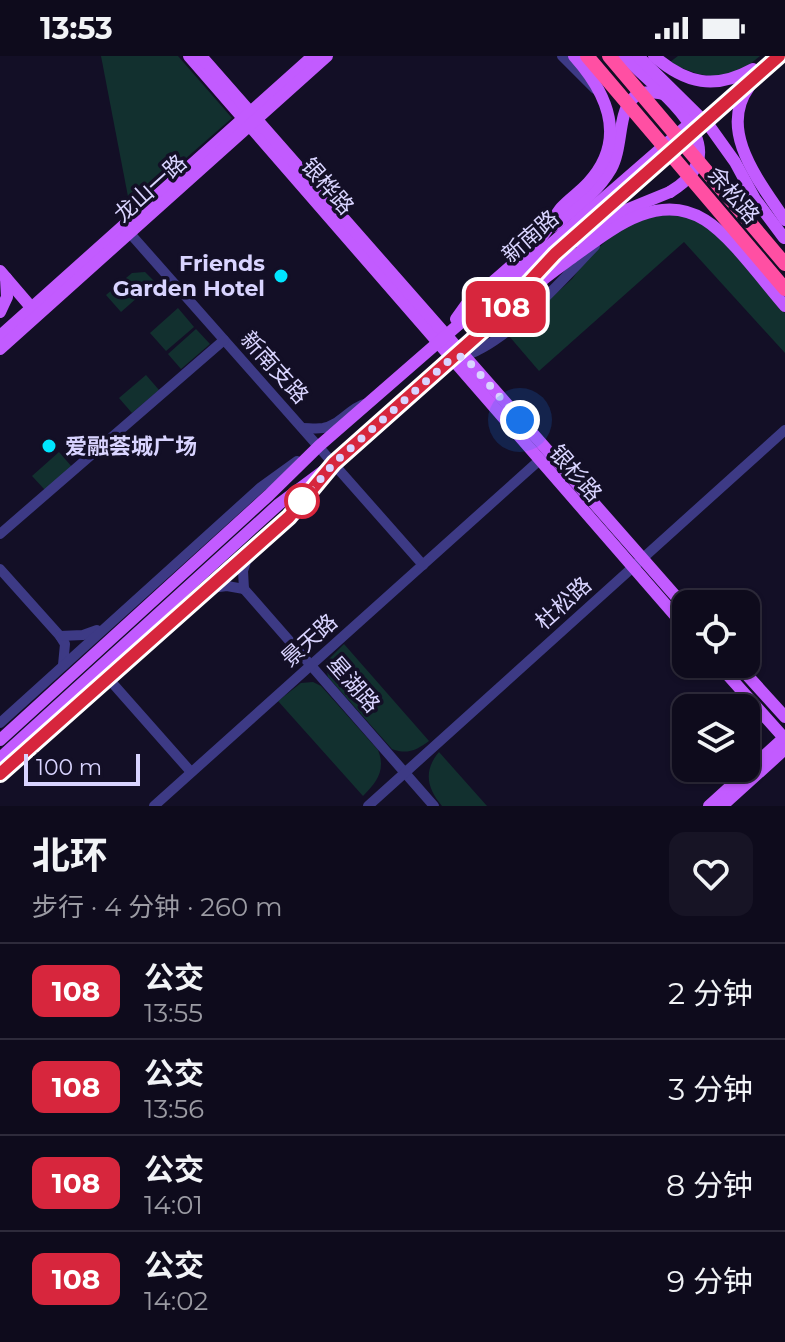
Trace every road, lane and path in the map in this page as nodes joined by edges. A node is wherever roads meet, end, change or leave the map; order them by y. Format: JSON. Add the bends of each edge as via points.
{"nodes":[{"id":1,"x":189,"y":56,"type":"edge"},
{"id":2,"x":201,"y":56,"type":"edge"},
{"id":3,"x":313,"y":56,"type":"edge"},
{"id":4,"x":327,"y":56,"type":"edge"},
{"id":5,"x":562,"y":56,"type":"edge"},
{"id":6,"x":574,"y":56,"type":"edge"},
{"id":7,"x":587,"y":56,"type":"edge"},
{"id":8,"x":609,"y":56,"type":"edge"},
{"id":9,"x":624,"y":56,"type":"edge"},
{"id":10,"x":638,"y":56,"type":"edge"},
{"id":11,"x":654,"y":56,"type":"edge"},
{"id":12,"x":767,"y":56,"type":"edge"},
{"id":13,"x":779,"y":56,"type":"edge"},
{"id":14,"x":755,"y":72,"type":"junction"},
{"id":15,"x":603,"y":96,"type":"junction"},
{"id":16,"x":689,"y":104,"type":"junction"},
{"id":17,"x":250,"y":119,"type":"junction"},
{"id":18,"x":785,"y":220,"type":"edge"},
{"id":19,"x":127,"y":229,"type":"junction"},
{"id":20,"x":612,"y":229,"type":"junction"},
{"id":21,"x":542,"y":237,"type":"junction"},
{"id":22,"x":785,"y":239,"type":"edge"},
{"id":23,"x":785,"y":264,"type":"edge"},
{"id":24,"x":3,"y":274,"type":"edge"},
{"id":25,"x":541,"y":281,"type":"junction"},
{"id":26,"x":785,"y":289,"type":"edge"},
{"id":27,"x":785,"y":306,"type":"edge"},
{"id":28,"x":0,"y":312,"type":"edge"},
{"id":29,"x":35,"y":312,"type":"junction"},
{"id":30,"x":487,"y":327,"type":"junction"},
{"id":31,"x":0,"y":336,"type":"edge"},
{"id":32,"x":441,"y":339,"type":"junction"},
{"id":33,"x":224,"y":340,"type":"junction"},
{"id":34,"x":0,"y":349,"type":"edge"},
{"id":35,"x":458,"y":356,"type":"junction"},
{"id":36,"x":368,"y":403,"type":"junction"},
{"id":37,"x":303,"y":428,"type":"junction"},
{"id":38,"x":785,"y":430,"type":"edge"},
{"id":39,"x":319,"y":446,"type":"junction"},
{"id":40,"x":543,"y":457,"type":"junction"},
{"id":41,"x":334,"y":463,"type":"junction"},
{"id":42,"x":0,"y":534,"type":"edge"},
{"id":43,"x":249,"y":552,"type":"junction"},
{"id":44,"x":637,"y":564,"type":"junction"},
{"id":45,"x":423,"y":565,"type":"junction"},
{"id":46,"x":0,"y":569,"type":"edge"},
{"id":47,"x":208,"y":588,"type":"junction"},
{"id":48,"x":244,"y":589,"type":"junction"},
{"id":49,"x":672,"y":595,"type":"edge"},
{"id":50,"x":672,"y":610,"type":"edge"},
{"id":51,"x":106,"y":627,"type":"junction"},
{"id":52,"x":60,"y":636,"type":"junction"},
{"id":53,"x":63,"y":665,"type":"junction"},
{"id":54,"x":311,"y":665,"type":"junction"},
{"id":55,"x":107,"y":677,"type":"junction"},
{"id":56,"x":731,"y":678,"type":"edge"},
{"id":57,"x":750,"y":678,"type":"edge"},
{"id":58,"x":785,"y":717,"type":"edge"},
{"id":59,"x":0,"y":723,"type":"edge"},
{"id":60,"x":785,"y":738,"type":"edge"},
{"id":61,"x":0,"y":740,"type":"edge"},
{"id":62,"x":785,"y":749,"type":"edge"},
{"id":63,"x":0,"y":758,"type":"edge"},
{"id":64,"x":191,"y":772,"type":"junction"},
{"id":65,"x":405,"y":773,"type":"junction"},
{"id":66,"x":0,"y":774,"type":"edge"},
{"id":67,"x":154,"y":806,"type":"edge"},
{"id":68,"x":368,"y":806,"type":"edge"},
{"id":69,"x":434,"y":806,"type":"edge"},
{"id":70,"x":709,"y":806,"type":"edge"},
{"id":71,"x":722,"y":806,"type":"edge"}],
"edges":[{"from":1,"to":17,"type":"main road","name":"银桦路"},
{"from":2,"to":17,"type":"main road","name":"银桦路"},
{"from":3,"to":17,"type":"main road","name":"龙山一路"},
{"from":4,"to":17,"type":"main road","name":"龙山一路"},
{"from":5,"to":15,"type":"street"},
{"from":6,"to":15,"type":"main road"},
{"from":7,"to":26,"type":"highway","name":"余松路","bridge":true},
{"from":8,"to":23,"type":"highway","name":"余松路","bridge":true},
{"from":9,"to":25,"type":"main road","bridge":true,"via":[[691,124],[699,140],[698,166],[686,183],[605,222]]},
{"from":10,"to":16,"type":"main road","bridge":true},
{"from":11,"to":14,"type":"main road","via":[[702,82],[720,83]]},
{"from":12,"to":14,"type":"main road","name":"新南路"},
{"from":13,"to":14,"type":"main road","name":"新南路"},
{"from":14,"to":18,"type":"main road","via":[[736,114],[738,134]]},
{"from":14,"to":30,"type":"main road","name":"新南路","via":[[555,254]]},
{"from":14,"to":32,"type":"main road","name":"新南路"},
{"from":15,"to":21,"type":"main road","via":[[610,125],[606,154]]},
{"from":16,"to":21,"type":"main road","bridge":true,"via":[[650,92],[629,102],[611,169]]},
{"from":16,"to":22,"type":"main road","bridge":true},
{"from":17,"to":19,"type":"main road","name":"龙山一路"},
{"from":17,"to":32,"type":"main road","name":"银桦路"},
{"from":19,"to":29,"type":"main road","name":"龙山一路"},
{"from":19,"to":33,"type":"street","name":"新南支路"},
{"from":20,"to":25,"type":"main road"},
{"from":20,"to":27,"type":"main road","via":[[663,209],[696,215],[721,233]]},
{"from":20,"to":35,"type":"street","via":[[491,344]]},
{"from":21,"to":32,"type":"main road","via":[[466,305]]},
{"from":24,"to":28,"type":"main road","via":[[7,297]]},
{"from":24,"to":29,"type":"main road"},
{"from":25,"to":30,"type":"main road"},
{"from":29,"to":31,"type":"main road","name":"龙山一路"},
{"from":29,"to":34,"type":"main road","name":"龙山一路"},
{"from":30,"to":35,"type":"main road","name":"新南路"},
{"from":32,"to":35,"type":"main road","name":"银杉路"},
{"from":32,"to":36,"type":"main road","name":"新南路"},
{"from":33,"to":37,"type":"street","name":"新南支路"},
{"from":33,"to":42,"type":"street"},
{"from":35,"to":40,"type":"main road","name":"银杉路"},
{"from":35,"to":41,"type":"main road","name":"新南路"},
{"from":36,"to":37,"type":"street","via":[[356,405],[333,425]]},
{"from":36,"to":39,"type":"main road","name":"新南路"},
{"from":37,"to":39,"type":"street","name":"新南支路"},
{"from":38,"to":44,"type":"street","name":"杜松路"},
{"from":39,"to":41,"type":"street","name":"新南支路"},
{"from":39,"to":51,"type":"street","name":"新南路","via":[[261,487]]},
{"from":39,"to":61,"type":"main road","name":"新南路"},
{"from":40,"to":44,"type":"main road","name":"银杉路"},
{"from":40,"to":45,"type":"street","name":"景天路"},
{"from":41,"to":43,"type":"street","name":"新南路","via":[[289,517]]},
{"from":41,"to":45,"type":"street","name":"新南支路"},
{"from":41,"to":63,"type":"main road","name":"新南路","via":[[279,504]]},
{"from":43,"to":47,"type":"street","name":"新南路"},
{"from":43,"to":48,"type":"street"},
{"from":44,"to":49,"type":"main road","name":"银杉路"},
{"from":44,"to":50,"type":"main road","name":"银杉路"},
{"from":44,"to":65,"type":"street","name":"杜松路"},
{"from":45,"to":54,"type":"street","name":"景天路"},
{"from":46,"to":52,"type":"street"},
{"from":47,"to":48,"type":"street"},
{"from":47,"to":55,"type":"street","name":"新南路"},
{"from":48,"to":54,"type":"street","name":"星湖路"},
{"from":51,"to":52,"type":"street"},
{"from":51,"to":53,"type":"street","name":"新南路"},
{"from":52,"to":53,"type":"street","via":[[65,644]]},
{"from":53,"to":59,"type":"street","name":"新南路"},
{"from":54,"to":64,"type":"street","name":"景天路"},
{"from":54,"to":65,"type":"street","name":"星湖路"},
{"from":55,"to":64,"type":"street"},
{"from":55,"to":66,"type":"street","name":"新南路"},
{"from":56,"to":60,"type":"main road"},
{"from":57,"to":58,"type":"main road"},
{"from":60,"to":70,"type":"main road"},
{"from":62,"to":71,"type":"main road"},
{"from":64,"to":67,"type":"street","name":"景天路"},
{"from":65,"to":68,"type":"street","name":"杜松路"},
{"from":65,"to":69,"type":"street","name":"星湖路"}]}
